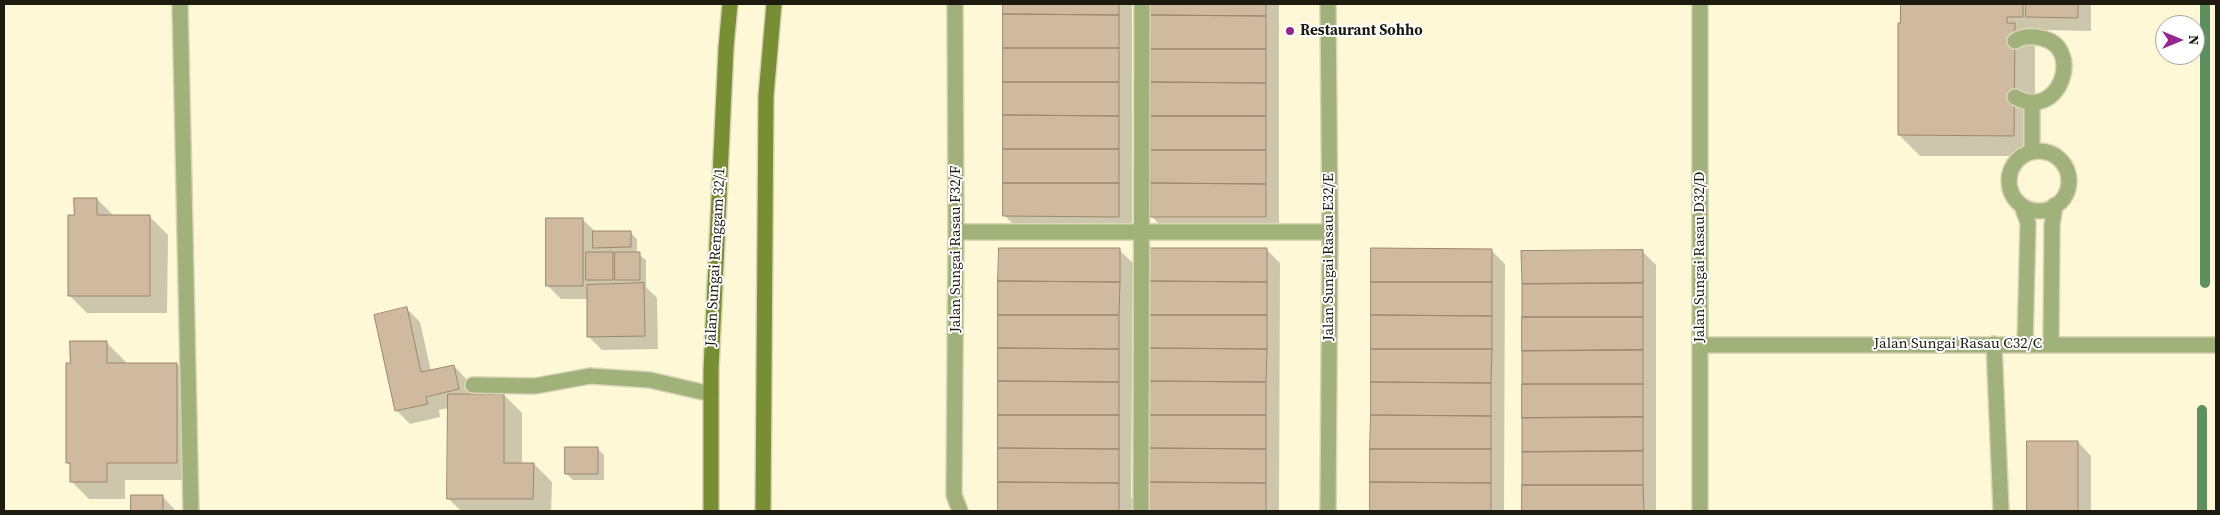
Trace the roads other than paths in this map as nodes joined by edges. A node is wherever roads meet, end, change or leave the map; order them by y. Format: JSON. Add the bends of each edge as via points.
{"nodes":[{"id":1,"x":180,"y":4,"type":"edge"},
{"id":2,"x":730,"y":4,"type":"edge"},
{"id":3,"x":774,"y":4,"type":"edge"},
{"id":4,"x":955,"y":4,"type":"edge"},
{"id":5,"x":1142,"y":4,"type":"edge"},
{"id":6,"x":1328,"y":4,"type":"edge"},
{"id":7,"x":1700,"y":4,"type":"edge"},
{"id":8,"x":2015,"y":41,"type":"dead end"},
{"id":9,"x":2015,"y":97,"type":"dead end"},
{"id":10,"x":2032,"y":102,"type":"junction"},
{"id":11,"x":2032,"y":151,"type":"junction"},
{"id":12,"x":2022,"y":206,"type":"junction"},
{"id":13,"x":2055,"y":206,"type":"junction"},
{"id":14,"x":956,"y":232,"type":"junction"},
{"id":15,"x":1143,"y":232,"type":"junction"},
{"id":16,"x":1330,"y":232,"type":"junction"},
{"id":17,"x":1994,"y":344,"type":"junction"},
{"id":18,"x":2025,"y":344,"type":"junction"},
{"id":19,"x":2051,"y":344,"type":"junction"},
{"id":20,"x":1700,"y":345,"type":"junction"},
{"id":21,"x":2216,"y":346,"type":"edge"},
{"id":22,"x":472,"y":385,"type":"dead end"},
{"id":23,"x":711,"y":394,"type":"junction"},
{"id":24,"x":764,"y":506,"type":"edge"},
{"id":25,"x":2001,"y":510,"type":"edge"},
{"id":26,"x":191,"y":511,"type":"edge"},
{"id":27,"x":711,"y":511,"type":"edge"},
{"id":28,"x":960,"y":511,"type":"edge"},
{"id":29,"x":1141,"y":511,"type":"edge"},
{"id":30,"x":1328,"y":511,"type":"edge"},
{"id":31,"x":1700,"y":511,"type":"edge"}],
"edges":[{"from":1,"to":26,"type":"street"},
{"from":2,"to":23,"type":"main road","name":"Jalan Sungai Renggam 32/1"},
{"from":3,"to":24,"type":"main road","via":[[766,96]]},
{"from":4,"to":14,"type":"street","name":"Jalan Sungai Rasau F32/F"},
{"from":5,"to":15,"type":"street"},
{"from":6,"to":16,"type":"street","name":"Jalan Sungai Rasau E32/E"},
{"from":7,"to":20,"type":"street","name":"Jalan Sungai Rasau D32/D"},
{"from":8,"to":10,"type":"street","via":[[2032,36],[2044,38],[2062,57],[2065,70],[2055,93],[2044,100]]},
{"from":9,"to":10,"type":"street"},
{"from":10,"to":11,"type":"street"},
{"from":11,"to":12,"type":"street","via":[[2013,164],[2010,175],[2012,192]]},
{"from":11,"to":13,"type":"street","via":[[2055,155],[2068,174],[2064,197]]},
{"from":12,"to":13,"type":"street","via":[[2045,210]]},
{"from":12,"to":18,"type":"street","via":[[2028,223]]},
{"from":13,"to":19,"type":"street"},
{"from":14,"to":15,"type":"street"},
{"from":14,"to":28,"type":"street","name":"Jalan Sungai Rasau F32/F","via":[[954,495]]},
{"from":15,"to":16,"type":"street"},
{"from":15,"to":29,"type":"street"},
{"from":16,"to":30,"type":"street","name":"Jalan Sungai Rasau E32/E"},
{"from":17,"to":18,"type":"street","name":"Jalan Sungai Rasau C32/C"},
{"from":17,"to":20,"type":"street","name":"Jalan Sungai Rasau C32/C"},
{"from":17,"to":25,"type":"street"},
{"from":18,"to":19,"type":"street","name":"Jalan Sungai Rasau C32/C"},
{"from":19,"to":21,"type":"street","name":"Jalan Sungai Rasau C32/C"},
{"from":20,"to":31,"type":"street","name":"Jalan Sungai Rasau D32/D"},
{"from":22,"to":23,"type":"street","via":[[535,386],[590,376],[650,380]]},
{"from":23,"to":27,"type":"main road","name":"Jalan Sungai Renggam 32/1"}]}
